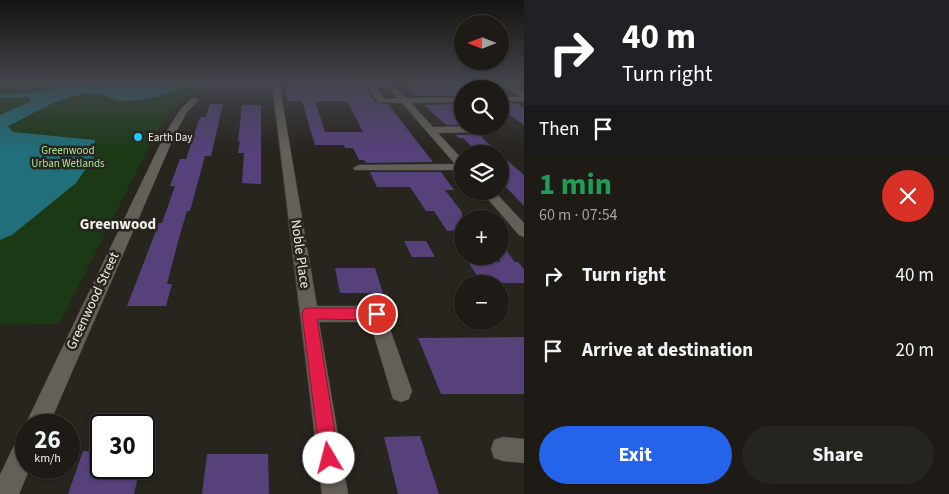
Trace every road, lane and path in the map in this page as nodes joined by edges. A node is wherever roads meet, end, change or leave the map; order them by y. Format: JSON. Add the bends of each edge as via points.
{"nodes":[{"id":1,"x":189,"y":105,"type":"edge"},
{"id":2,"x":279,"y":105,"type":"edge"},
{"id":3,"x":408,"y":105,"type":"edge"},
{"id":4,"x":421,"y":120,"type":"junction"},
{"id":5,"x":438,"y":120,"type":"dead end"},
{"id":6,"x":430,"y":130,"type":"junction"},
{"id":7,"x":454,"y":130,"type":"edge"},
{"id":8,"x":454,"y":157,"type":"edge"},
{"id":9,"x":454,"y":166,"type":"edge"},
{"id":10,"x":359,"y":168,"type":"dead end"},
{"id":11,"x":495,"y":200,"type":"edge"},
{"id":12,"x":524,"y":232,"type":"edge"},
{"id":13,"x":309,"y":314,"type":"junction"},
{"id":14,"x":401,"y":391,"type":"dead end"},
{"id":15,"x":42,"y":414,"type":"edge"},
{"id":16,"x":15,"y":472,"type":"edge"},
{"id":17,"x":5,"y":494,"type":"edge"},
{"id":18,"x":334,"y":494,"type":"edge"}],
"edges":[{"from":1,"to":15,"type":"street","name":"Greenwood Street","via":[[171,132]]},
{"from":2,"to":13,"type":"street","name":"Noble Place"},
{"from":3,"to":4,"type":"street"},
{"from":4,"to":5,"type":"street"},
{"from":4,"to":6,"type":"street"},
{"from":6,"to":7,"type":"street"},
{"from":6,"to":8,"type":"street"},
{"from":9,"to":10,"type":"street"},
{"from":11,"to":12,"type":"street"},
{"from":13,"to":14,"type":"street","via":[[377,314]]},
{"from":13,"to":18,"type":"street","name":"Noble Place"},
{"from":16,"to":17,"type":"street"}]}
